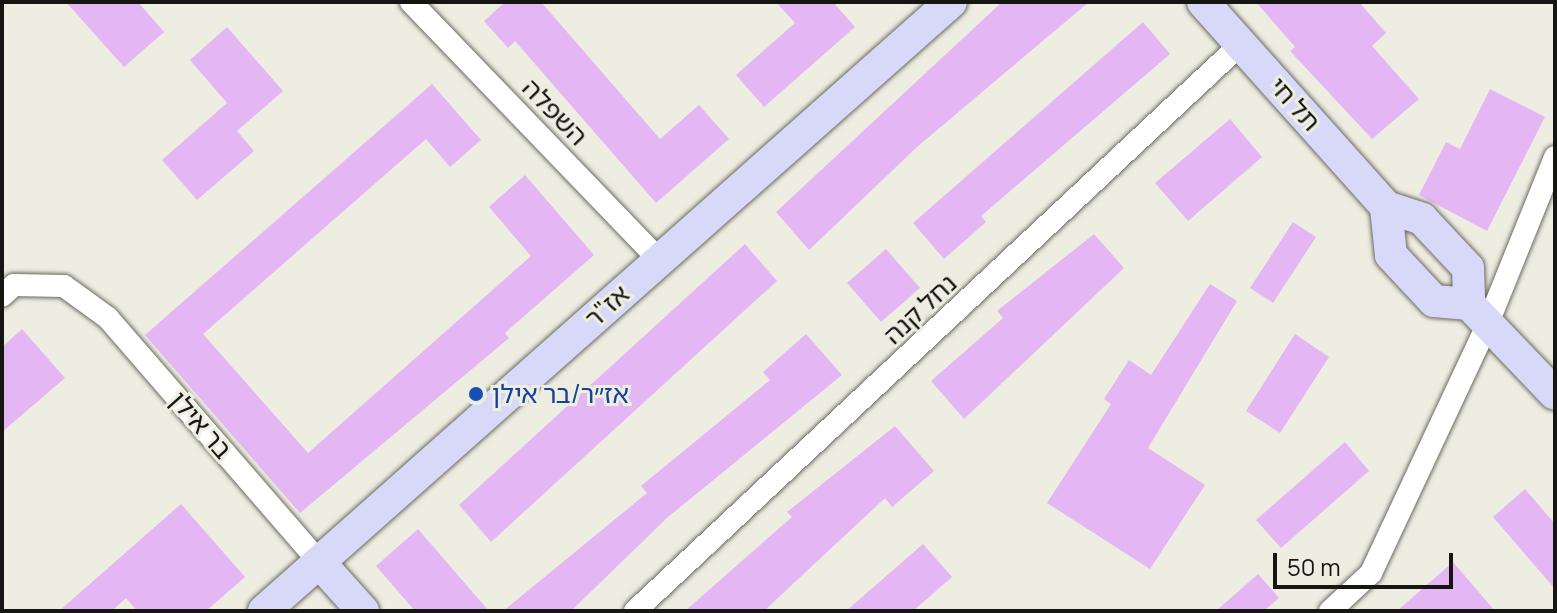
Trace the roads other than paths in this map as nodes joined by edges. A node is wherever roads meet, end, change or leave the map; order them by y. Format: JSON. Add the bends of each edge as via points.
{"nodes":[{"id":1,"x":411,"y":2,"type":"edge"},
{"id":2,"x":951,"y":2,"type":"edge"},
{"id":3,"x":1203,"y":2,"type":"edge"},
{"id":4,"x":1241,"y":44,"type":"junction"},
{"id":5,"x":1555,"y":157,"type":"edge"},
{"id":6,"x":1386,"y":207,"type":"junction"},
{"id":7,"x":659,"y":260,"type":"junction"},
{"id":8,"x":8,"y":291,"type":"edge"},
{"id":9,"x":1478,"y":314,"type":"junction"},
{"id":10,"x":1555,"y":394,"type":"edge"},
{"id":11,"x":319,"y":562,"type":"junction"},
{"id":12,"x":264,"y":611,"type":"edge"},
{"id":13,"x":363,"y":611,"type":"edge"},
{"id":14,"x":635,"y":611,"type":"edge"},
{"id":15,"x":1330,"y":611,"type":"edge"}],
"edges":[{"from":1,"to":7,"type":"street","name":"השפלה"},
{"from":2,"to":7,"type":"street","name":"אז\"ר"},
{"from":3,"to":4,"type":"street","name":"תל חי"},
{"from":4,"to":6,"type":"street","name":"תל חי"},
{"from":4,"to":14,"type":"street","name":"נחל קנה"},
{"from":5,"to":9,"type":"street"},
{"from":6,"to":9,"type":"street","name":"תל חי","via":[[1422,219],[1468,268]]},
{"from":6,"to":9,"type":"street","via":[[1391,255],[1434,301]]},
{"from":7,"to":11,"type":"street","name":"אז\"ר"},
{"from":8,"to":11,"type":"street","name":"בר אילן","via":[[64,286],[108,318]]},
{"from":9,"to":10,"type":"street"},
{"from":9,"to":15,"type":"street","via":[[1371,573]]},
{"from":11,"to":12,"type":"street","name":"אז\"ר"},
{"from":11,"to":13,"type":"street","name":"בר אילן"}]}
